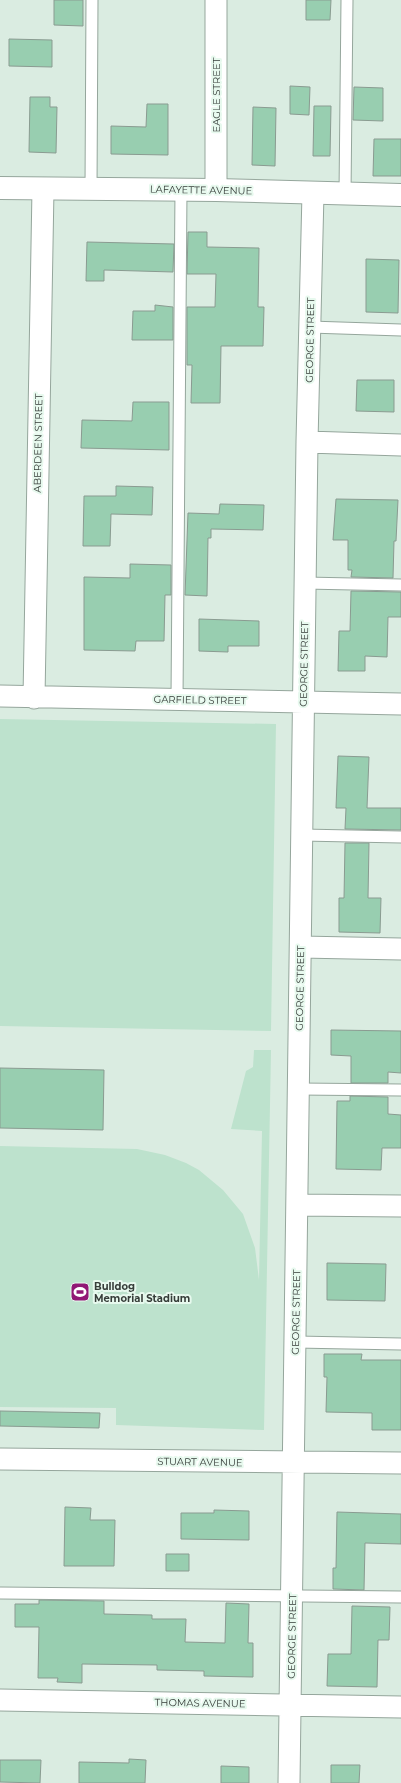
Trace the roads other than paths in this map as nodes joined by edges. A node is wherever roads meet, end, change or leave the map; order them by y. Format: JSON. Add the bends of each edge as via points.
{"nodes":[{"id":1,"x":92,"y":0,"type":"edge"},
{"id":2,"x":216,"y":0,"type":"edge"},
{"id":3,"x":347,"y":0,"type":"edge"},
{"id":4,"x":0,"y":188,"type":"edge"},
{"id":5,"x":43,"y":189,"type":"junction"},
{"id":6,"x":91,"y":189,"type":"junction"},
{"id":7,"x":181,"y":190,"type":"junction"},
{"id":8,"x":216,"y":190,"type":"junction"},
{"id":9,"x":313,"y":193,"type":"junction"},
{"id":10,"x":345,"y":194,"type":"junction"},
{"id":11,"x":401,"y":195,"type":"edge"},
{"id":12,"x":310,"y":327,"type":"junction"},
{"id":13,"x":401,"y":330,"type":"edge"},
{"id":14,"x":307,"y":442,"type":"junction"},
{"id":15,"x":401,"y":445,"type":"edge"},
{"id":16,"x":306,"y":583,"type":"junction"},
{"id":17,"x":401,"y":585,"type":"edge"},
{"id":18,"x":0,"y":696,"type":"edge"},
{"id":19,"x":34,"y":698,"type":"junction"},
{"id":20,"x":177,"y":700,"type":"junction"},
{"id":21,"x":304,"y":701,"type":"junction"},
{"id":22,"x":401,"y":704,"type":"edge"},
{"id":23,"x":302,"y":835,"type":"junction"},
{"id":24,"x":401,"y":837,"type":"edge"},
{"id":25,"x":301,"y":947,"type":"junction"},
{"id":26,"x":401,"y":949,"type":"edge"},
{"id":27,"x":299,"y":1089,"type":"junction"},
{"id":28,"x":401,"y":1090,"type":"edge"},
{"id":29,"x":297,"y":1205,"type":"junction"},
{"id":30,"x":401,"y":1206,"type":"edge"},
{"id":31,"x":296,"y":1342,"type":"junction"},
{"id":32,"x":401,"y":1344,"type":"edge"},
{"id":33,"x":0,"y":1458,"type":"edge"},
{"id":34,"x":294,"y":1463,"type":"junction"},
{"id":35,"x":401,"y":1463,"type":"edge"},
{"id":36,"x":0,"y":1592,"type":"edge"},
{"id":37,"x":292,"y":1596,"type":"junction"},
{"id":38,"x":401,"y":1597,"type":"edge"},
{"id":39,"x":0,"y":1700,"type":"edge"},
{"id":40,"x":291,"y":1705,"type":"junction"},
{"id":41,"x":401,"y":1707,"type":"edge"},
{"id":42,"x":289,"y":1783,"type":"edge"}],
"edges":[{"from":1,"to":6,"type":"lane"},
{"from":2,"to":8,"type":"street","name":"EAGLE STREET"},
{"from":3,"to":10,"type":"lane"},
{"from":4,"to":5,"type":"street","name":"LAFAYETTE AVENUE"},
{"from":5,"to":6,"type":"street","name":"LAFAYETTE AVENUE"},
{"from":5,"to":19,"type":"street","name":"ABERDEEN STREET"},
{"from":6,"to":7,"type":"street","name":"LAFAYETTE AVENUE"},
{"from":7,"to":8,"type":"street","name":"LAFAYETTE AVENUE"},
{"from":7,"to":20,"type":"lane"},
{"from":8,"to":9,"type":"street","name":"LAFAYETTE AVENUE"},
{"from":9,"to":10,"type":"street","name":"LAFAYETTE AVENUE"},
{"from":9,"to":12,"type":"street","name":"GEORGE STREET"},
{"from":10,"to":11,"type":"street","name":"LAFAYETTE AVENUE"},
{"from":12,"to":13,"type":"lane"},
{"from":12,"to":14,"type":"street","name":"GEORGE STREET"},
{"from":14,"to":15,"type":"street"},
{"from":14,"to":16,"type":"street","name":"GEORGE STREET"},
{"from":16,"to":17,"type":"lane"},
{"from":16,"to":21,"type":"street","name":"GEORGE STREET"},
{"from":18,"to":19,"type":"street","name":"GARFIELD STREET"},
{"from":19,"to":20,"type":"street","name":"GARFIELD STREET"},
{"from":20,"to":21,"type":"street","name":"GARFIELD STREET"},
{"from":21,"to":22,"type":"street","name":"GARFIELD STREET"},
{"from":21,"to":23,"type":"street","name":"GEORGE STREET"},
{"from":23,"to":24,"type":"lane"},
{"from":23,"to":25,"type":"street","name":"GEORGE STREET"},
{"from":25,"to":26,"type":"street"},
{"from":25,"to":27,"type":"street","name":"GEORGE STREET"},
{"from":27,"to":28,"type":"lane"},
{"from":27,"to":29,"type":"street","name":"GEORGE STREET"},
{"from":29,"to":30,"type":"street"},
{"from":29,"to":31,"type":"street","name":"GEORGE STREET"},
{"from":31,"to":32,"type":"lane"},
{"from":31,"to":34,"type":"street","name":"GEORGE STREET"},
{"from":33,"to":34,"type":"street","name":"STUART AVENUE"},
{"from":34,"to":35,"type":"street","name":"STUART AVENUE"},
{"from":34,"to":37,"type":"street","name":"GEORGE STREET"},
{"from":36,"to":37,"type":"lane"},
{"from":37,"to":38,"type":"lane"},
{"from":37,"to":40,"type":"street","name":"GEORGE STREET"},
{"from":39,"to":40,"type":"street","name":"THOMAS AVENUE"},
{"from":40,"to":41,"type":"street","name":"THOMAS AVENUE"},
{"from":40,"to":42,"type":"street","name":"GEORGE STREET"}]}
